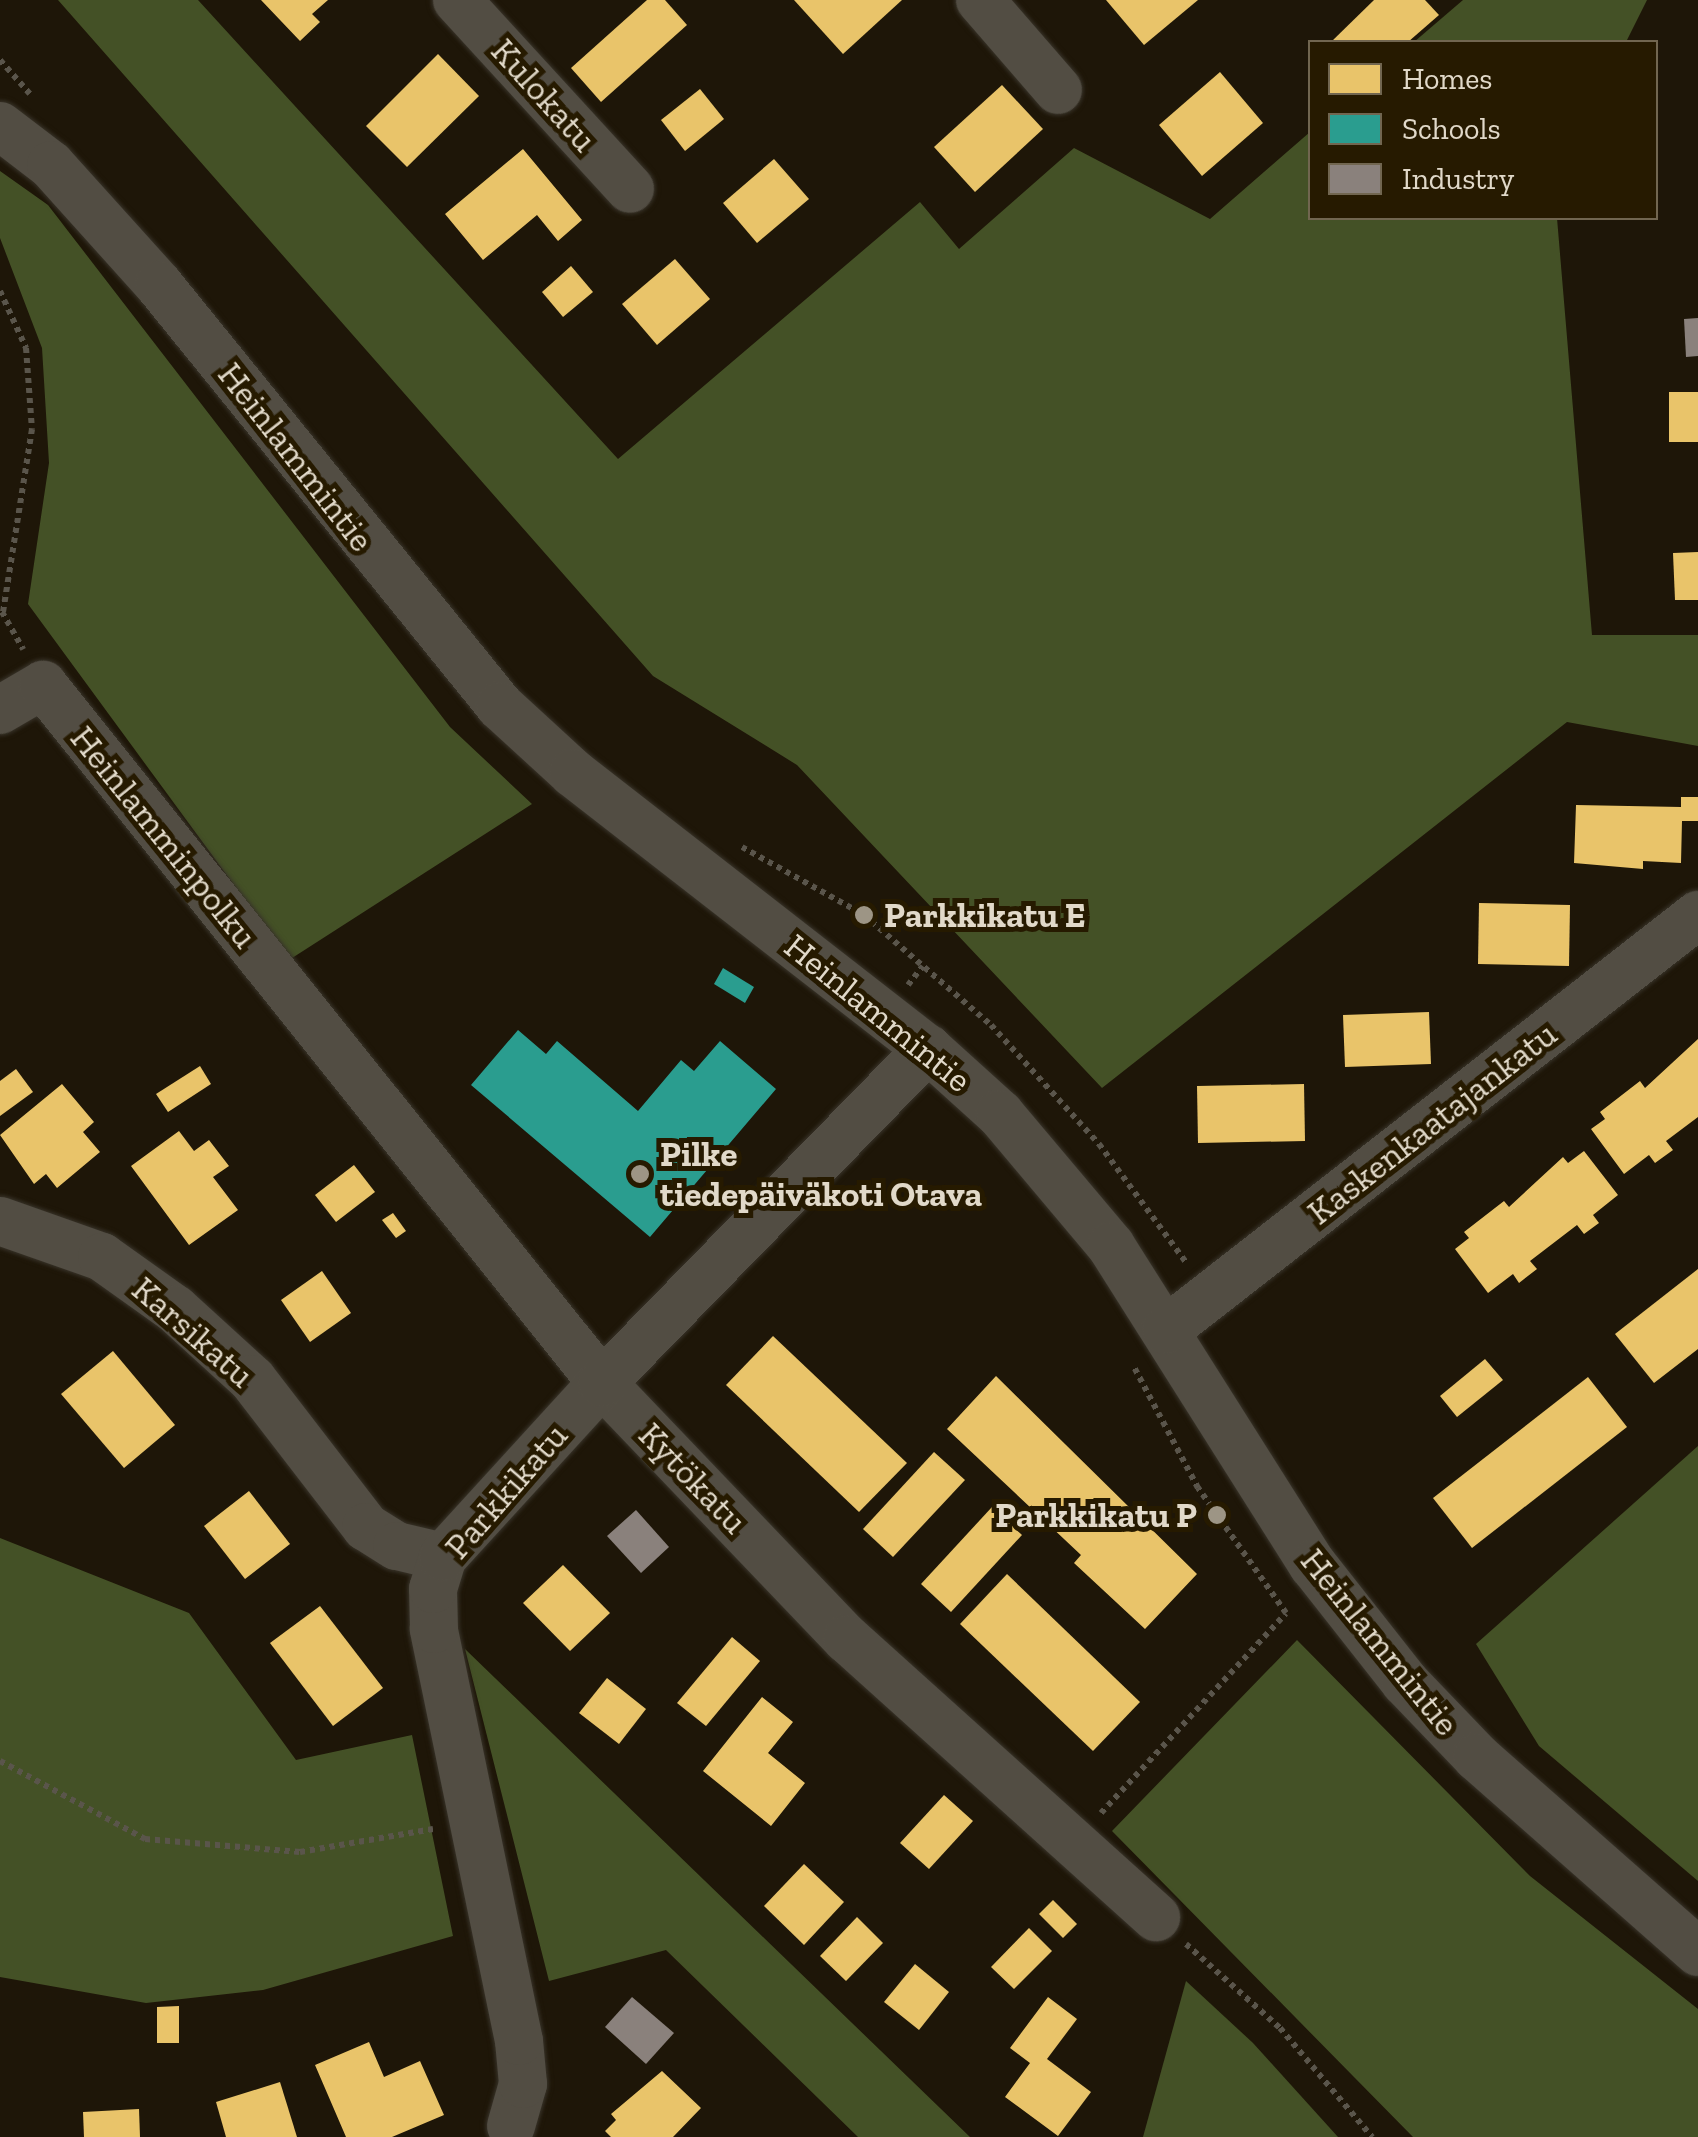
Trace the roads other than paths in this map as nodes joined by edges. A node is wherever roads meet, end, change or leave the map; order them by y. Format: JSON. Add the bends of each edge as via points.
{"nodes":[{"id":1,"x":457,"y":0,"type":"edge"},
{"id":2,"x":980,"y":0,"type":"edge"},
{"id":3,"x":1058,"y":90,"type":"dead end"},
{"id":4,"x":0,"y":126,"type":"edge"},
{"id":5,"x":630,"y":189,"type":"dead end"},
{"id":6,"x":0,"y":710,"type":"edge"},
{"id":7,"x":1698,"y":916,"type":"edge"},
{"id":8,"x":286,"y":988,"type":"joint"},
{"id":9,"x":928,"y":1049,"type":"junction"},
{"id":10,"x":0,"y":1221,"type":"edge"},
{"id":11,"x":1145,"y":1339,"type":"junction"},
{"id":12,"x":602,"y":1383,"type":"junction"},
{"id":13,"x":443,"y":1557,"type":"junction"},
{"id":14,"x":1156,"y":1916,"type":"road end"},
{"id":15,"x":1698,"y":1952,"type":"edge"},
{"id":16,"x":511,"y":2134,"type":"edge"}],
"edges":[{"from":1,"to":5,"type":"street","name":"Kulokatu"},
{"from":2,"to":3,"type":"street"},
{"from":4,"to":9,"type":"street","name":"Heinlammintie","via":[[51,165],[159,285],[500,706],[572,773]]},
{"from":6,"to":8,"type":"street","name":"Heinlamminpolku","via":[[43,685]]},
{"from":7,"to":11,"type":"street","name":"Kaskenkaatajankatu"},
{"from":8,"to":12,"type":"street","name":"Kytökatu"},
{"from":9,"to":11,"type":"street","name":"Heinlammintie","via":[[1055,1174]]},
{"from":9,"to":12,"type":"street","name":"Parkkikatu"},
{"from":10,"to":13,"type":"street","name":"Karsikatu","via":[[102,1257],[175,1309],[252,1379],[366,1526],[397,1546]]},
{"from":11,"to":15,"type":"street","name":"Heinlammintie","via":[[1405,1682],[1477,1757]]},
{"from":12,"to":13,"type":"street","name":"Parkkikatu"},
{"from":12,"to":14,"type":"street","name":"Kytökatu","via":[[847,1639]]},
{"from":13,"to":16,"type":"street","name":"Parkkikatu","via":[[433,1589],[434,1629],[519,2041],[523,2084]]}]}
